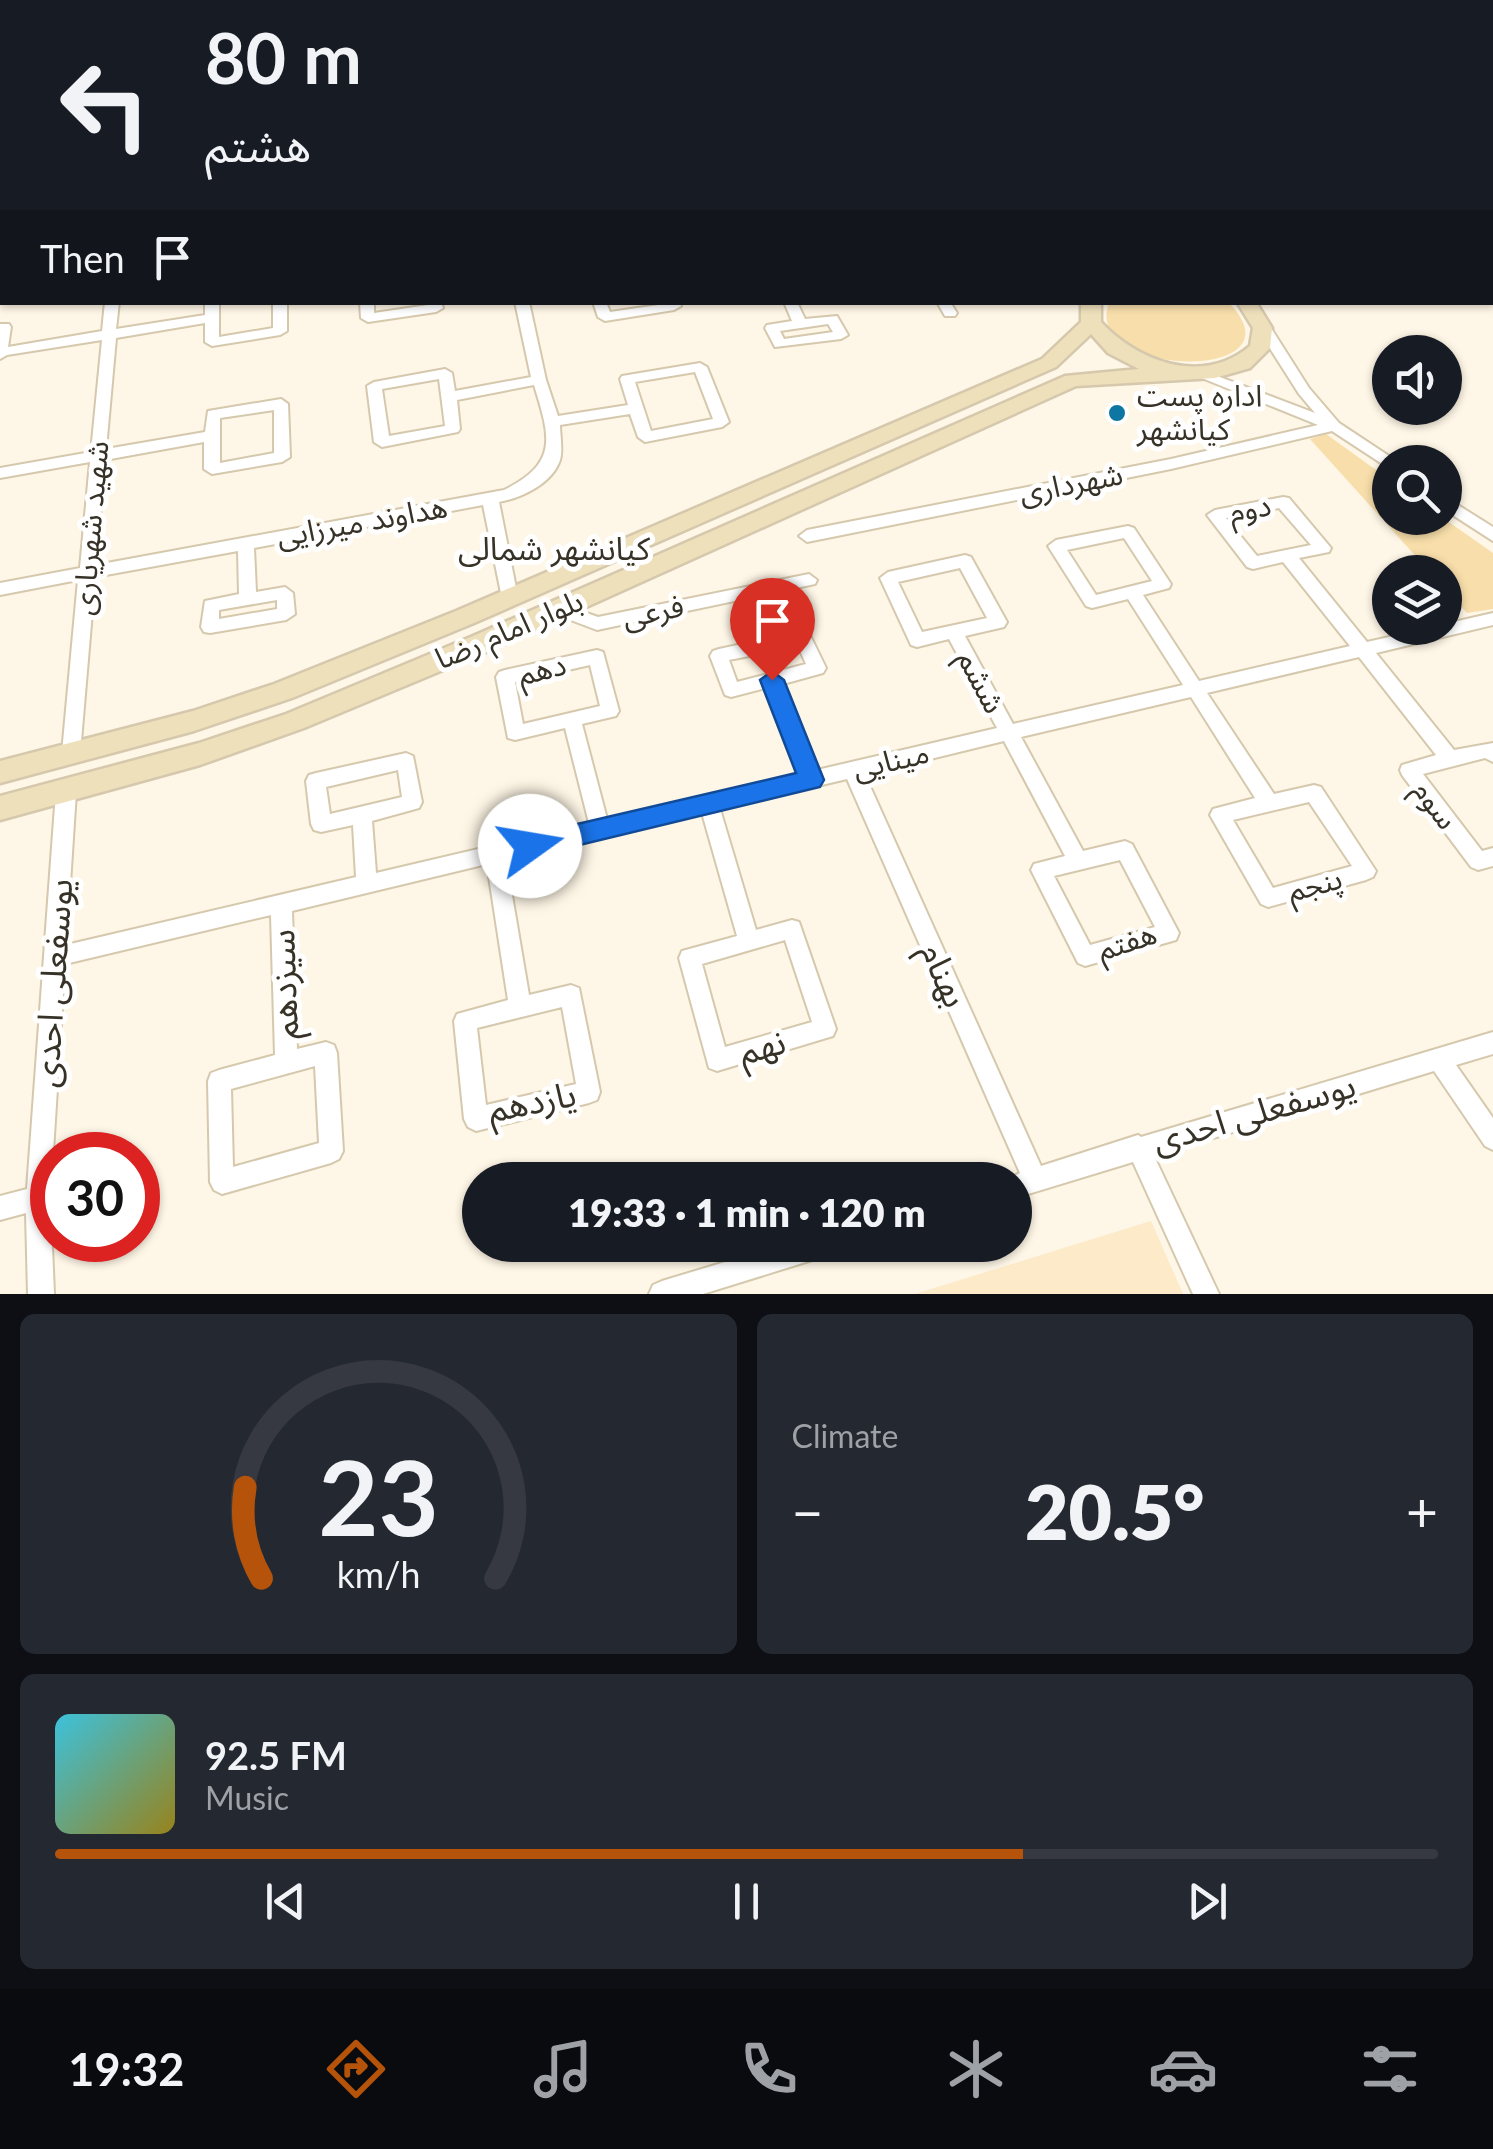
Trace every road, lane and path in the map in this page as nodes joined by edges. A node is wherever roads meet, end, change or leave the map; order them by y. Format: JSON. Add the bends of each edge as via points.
{"nodes":[{"id":1,"x":204,"y":0,"type":"edge"},
{"id":2,"x":213,"y":0,"type":"edge"},
{"id":3,"x":112,"y":305,"type":"edge"},
{"id":4,"x":280,"y":305,"type":"edge"},
{"id":5,"x":366,"y":305,"type":"edge"},
{"id":6,"x":435,"y":305,"type":"edge"},
{"id":7,"x":526,"y":305,"type":"edge"},
{"id":8,"x":600,"y":305,"type":"edge"},
{"id":9,"x":674,"y":305,"type":"edge"},
{"id":10,"x":791,"y":305,"type":"edge"},
{"id":11,"x":1248,"y":305,"type":"edge"},
{"id":12,"x":211,"y":310,"type":"edge"},
{"id":13,"x":1091,"y":313,"type":"edge"},
{"id":14,"x":800,"y":324,"type":"dead end"},
{"id":15,"x":0,"y":328,"type":"edge"},
{"id":16,"x":1264,"y":328,"type":"junction"},
{"id":17,"x":109,"y":333,"type":"junction"},
{"id":18,"x":0,"y":353,"type":"edge"},
{"id":19,"x":1187,"y":373,"type":"junction"},
{"id":20,"x":538,"y":380,"type":"junction"},
{"id":21,"x":449,"y":398,"type":"junction"},
{"id":22,"x":636,"y":408,"type":"junction"},
{"id":23,"x":553,"y":422,"type":"junction"},
{"id":24,"x":1334,"y":426,"type":"junction"},
{"id":25,"x":212,"y":436,"type":"junction"},
{"id":26,"x":1372,"y":452,"type":"edge"},
{"id":27,"x":98,"y":455,"type":"junction"},
{"id":28,"x":0,"y":473,"type":"edge"},
{"id":29,"x":490,"y":498,"type":"junction"},
{"id":30,"x":1462,"y":514,"type":"edge"},
{"id":31,"x":1493,"y":535,"type":"edge"},
{"id":32,"x":807,"y":536,"type":"dead end"},
{"id":33,"x":246,"y":543,"type":"junction"},
{"id":34,"x":1288,"y":555,"type":"junction"},
{"id":35,"x":87,"y":572,"type":"junction"},
{"id":36,"x":810,"y":580,"type":"dead end"},
{"id":37,"x":0,"y":589,"type":"edge"},
{"id":38,"x":1132,"y":592,"type":"junction"},
{"id":39,"x":510,"y":598,"type":"junction"},
{"id":40,"x":248,"y":600,"type":"dead end"},
{"id":41,"x":558,"y":610,"type":"junction"},
{"id":42,"x":1493,"y":620,"type":"edge"},
{"id":43,"x":954,"y":632,"type":"junction"},
{"id":44,"x":1364,"y":650,"type":"junction"},
{"id":45,"x":772,"y":680,"type":"junction"},
{"id":46,"x":1193,"y":690,"type":"junction"},
{"id":47,"x":572,"y":719,"type":"junction"},
{"id":48,"x":1008,"y":733,"type":"junction"},
{"id":49,"x":71,"y":754,"type":"junction"},
{"id":50,"x":1493,"y":754,"type":"edge"},
{"id":51,"x":1450,"y":759,"type":"junction"},
{"id":52,"x":853,"y":770,"type":"junction"},
{"id":53,"x":0,"y":772,"type":"edge"},
{"id":54,"x":811,"y":780,"type":"junction"},
{"id":55,"x":66,"y":792,"type":"junction"},
{"id":56,"x":1269,"y":803,"type":"junction"},
{"id":57,"x":709,"y":804,"type":"junction"},
{"id":58,"x":0,"y":808,"type":"edge"},
{"id":59,"x":362,"y":815,"type":"junction"},
{"id":60,"x":600,"y":829,"type":"junction"},
{"id":61,"x":494,"y":854,"type":"junction"},
{"id":62,"x":1493,"y":857,"type":"edge"},
{"id":63,"x":1078,"y":861,"type":"junction"},
{"id":64,"x":368,"y":884,"type":"junction"},
{"id":65,"x":281,"y":904,"type":"junction"},
{"id":66,"x":749,"y":942,"type":"junction"},
{"id":67,"x":55,"y":957,"type":"junction"},
{"id":68,"x":520,"y":1007,"type":"junction"},
{"id":69,"x":1493,"y":1043,"type":"edge"},
{"id":70,"x":1439,"y":1059,"type":"junction"},
{"id":71,"x":286,"y":1063,"type":"junction"},
{"id":72,"x":43,"y":1132,"type":"edge"},
{"id":73,"x":1493,"y":1138,"type":"edge"},
{"id":74,"x":1138,"y":1146,"type":"junction"},
{"id":75,"x":1016,"y":1162,"type":"edge"},
{"id":76,"x":1032,"y":1181,"type":"edge"},
{"id":77,"x":30,"y":1200,"type":"edge"},
{"id":78,"x":0,"y":1208,"type":"edge"},
{"id":79,"x":40,"y":1262,"type":"edge"},
{"id":80,"x":766,"y":1262,"type":"edge"},
{"id":81,"x":41,"y":1294,"type":"edge"},
{"id":82,"x":662,"y":1294,"type":"edge"},
{"id":83,"x":1206,"y":1294,"type":"edge"}],
"edges":[{"from":1,"to":2,"type":"street"},
{"from":3,"to":17,"type":"street","name":"شهید شهریاری"},
{"from":4,"to":12,"type":"street","via":[[280,331],[212,342]]},
{"from":5,"to":6,"type":"street","via":[[368,318]]},
{"from":7,"to":20,"type":"street","name":"هداوند میرزایی"},
{"from":8,"to":9,"type":"street","via":[[604,317]]},
{"from":10,"to":14,"type":"street"},
{"from":11,"to":16,"type":"main road"},
{"from":12,"to":17,"type":"street"},
{"from":13,"to":19,"type":"main road","via":[[1112,349],[1141,364]]},
{"from":13,"to":39,"type":"main road","name":"بلوار امام رضا","via":[[1049,363]]},
{"from":15,"to":18,"type":"street"},
{"from":16,"to":19,"type":"main road","name":"بلوار امام رضا","via":[[1264,342],[1242,364]]},
{"from":16,"to":24,"type":"street"},
{"from":17,"to":18,"type":"street"},
{"from":17,"to":27,"type":"street","name":"شهید شهریاری"},
{"from":19,"to":24,"type":"street"},
{"from":19,"to":41,"type":"main road","name":"بلوار امام رضا","via":[[1072,380]]},
{"from":20,"to":21,"type":"street"},
{"from":20,"to":23,"type":"street","name":"هداوند میرزایی"},
{"from":21,"to":21,"type":"street","via":[[446,372],[374,386],[382,442],[453,428]]},
{"from":22,"to":22,"type":"street","via":[[644,437],[722,422],[700,368],[627,379]]},
{"from":22,"to":23,"type":"street"},
{"from":23,"to":29,"type":"street","name":"هداوند میرزایی","via":[[552,460],[534,482]]},
{"from":24,"to":26,"type":"street"},
{"from":24,"to":32,"type":"street","name":"شهرداری"},
{"from":25,"to":25,"type":"street","via":[[212,414],[281,404],[282,457],[212,469]]},
{"from":25,"to":27,"type":"street"},
{"from":27,"to":28,"type":"street"},
{"from":27,"to":35,"type":"street","name":"شهید شهریاری"},
{"from":29,"to":33,"type":"street","name":"هداوند میرزایی"},
{"from":29,"to":39,"type":"street"},
{"from":30,"to":31,"type":"street"},
{"from":33,"to":35,"type":"street","name":"هداوند میرزایی"},
{"from":33,"to":40,"type":"street"},
{"from":34,"to":34,"type":"street","name":"دوم","via":[[1253,564],[1215,515],[1283,502],[1324,548]]},
{"from":34,"to":44,"type":"street","name":"دوم"},
{"from":35,"to":37,"type":"street","name":"هداوند میرزایی"},
{"from":35,"to":49,"type":"street","name":"شهید شهریاری"},
{"from":36,"to":41,"type":"street","name":"فرعی","via":[[597,624]]},
{"from":38,"to":38,"type":"street","via":[[1092,602],[1056,546],[1128,532],[1163,584]]},
{"from":38,"to":46,"type":"street"},
{"from":39,"to":49,"type":"main road","name":"بلوار امام رضا","via":[[283,691]]},
{"from":41,"to":55,"type":"main road","name":"بلوار امام رضا","via":[[294,720]]},
{"from":42,"to":44,"type":"street","name":"مینایی"},
{"from":43,"to":43,"type":"street","name":"ششم","via":[[917,640],[888,578],[964,562],[998,622]]},
{"from":43,"to":48,"type":"street","name":"ششم"},
{"from":44,"to":46,"type":"street","name":"مینایی"},
{"from":44,"to":51,"type":"street","name":"سوم"},
{"from":45,"to":45,"type":"street","via":[[732,690],[719,656],[803,638],[817,668]]},
{"from":45,"to":54,"type":"street"},
{"from":46,"to":48,"type":"street","name":"مینایی"},
{"from":46,"to":56,"type":"street"},
{"from":47,"to":47,"type":"street","name":"دهم","via":[[515,733],[504,676],[597,657],[610,711]]},
{"from":47,"to":60,"type":"street","name":"دهم"},
{"from":48,"to":52,"type":"street","name":"مینایی"},
{"from":48,"to":63,"type":"street"},
{"from":49,"to":53,"type":"main road","name":"بلوار امام رضا"},
{"from":50,"to":51,"type":"street","name":"سوم"},
{"from":51,"to":62,"type":"street","name":"سوم","via":[[1409,770],[1478,862]]},
{"from":52,"to":54,"type":"street","name":"مینایی"},
{"from":52,"to":75,"type":"street","name":"بهنام"},
{"from":54,"to":57,"type":"street","name":"مینایی"},
{"from":55,"to":58,"type":"main road","name":"بلوار امام رضا"},
{"from":55,"to":67,"type":"street","name":"یوسفعلی احدی"},
{"from":56,"to":56,"type":"street","name":"پنجم","via":[[1220,815],[1268,898],[1366,871],[1314,793]]},
{"from":57,"to":60,"type":"street","name":"مینایی"},
{"from":57,"to":66,"type":"street"},
{"from":59,"to":59,"type":"street","via":[[321,824],[316,781],[406,761],[412,802]]},
{"from":59,"to":64,"type":"street"},
{"from":60,"to":61,"type":"street","name":"مینایی"},
{"from":61,"to":64,"type":"street","name":"مینایی"},
{"from":61,"to":68,"type":"street"},
{"from":63,"to":63,"type":"street","name":"هفتم","via":[[1041,870],[1084,956],[1170,933],[1125,850]]},
{"from":64,"to":65,"type":"street","name":"مینایی"},
{"from":65,"to":67,"type":"street","name":"مینایی"},
{"from":65,"to":71,"type":"street","name":"سیزدهم"},
{"from":66,"to":66,"type":"street","name":"نهم","via":[[690,958],[718,1060],[825,1029],[792,929]]},
{"from":67,"to":72,"type":"street","name":"یوسفعلی احدی"},
{"from":68,"to":68,"type":"street","name":"یازدهم","via":[[465,1021],[476,1119],[589,1092],[571,994]]},
{"from":69,"to":70,"type":"street","name":"یوسفعلی احدی"},
{"from":70,"to":73,"type":"street"},
{"from":70,"to":74,"type":"street","name":"یوسفعلی احدی"},
{"from":71,"to":71,"type":"street","name":"سیزدهم","via":[[220,1081],[222,1182],[331,1152],[326,1053]]},
{"from":74,"to":76,"type":"street","name":"یوسفعلی احدی"},
{"from":74,"to":83,"type":"street"},
{"from":77,"to":78,"type":"street"},
{"from":79,"to":81,"type":"street","name":"یوسفعلی احدی"},
{"from":80,"to":82,"type":"street"}]}
